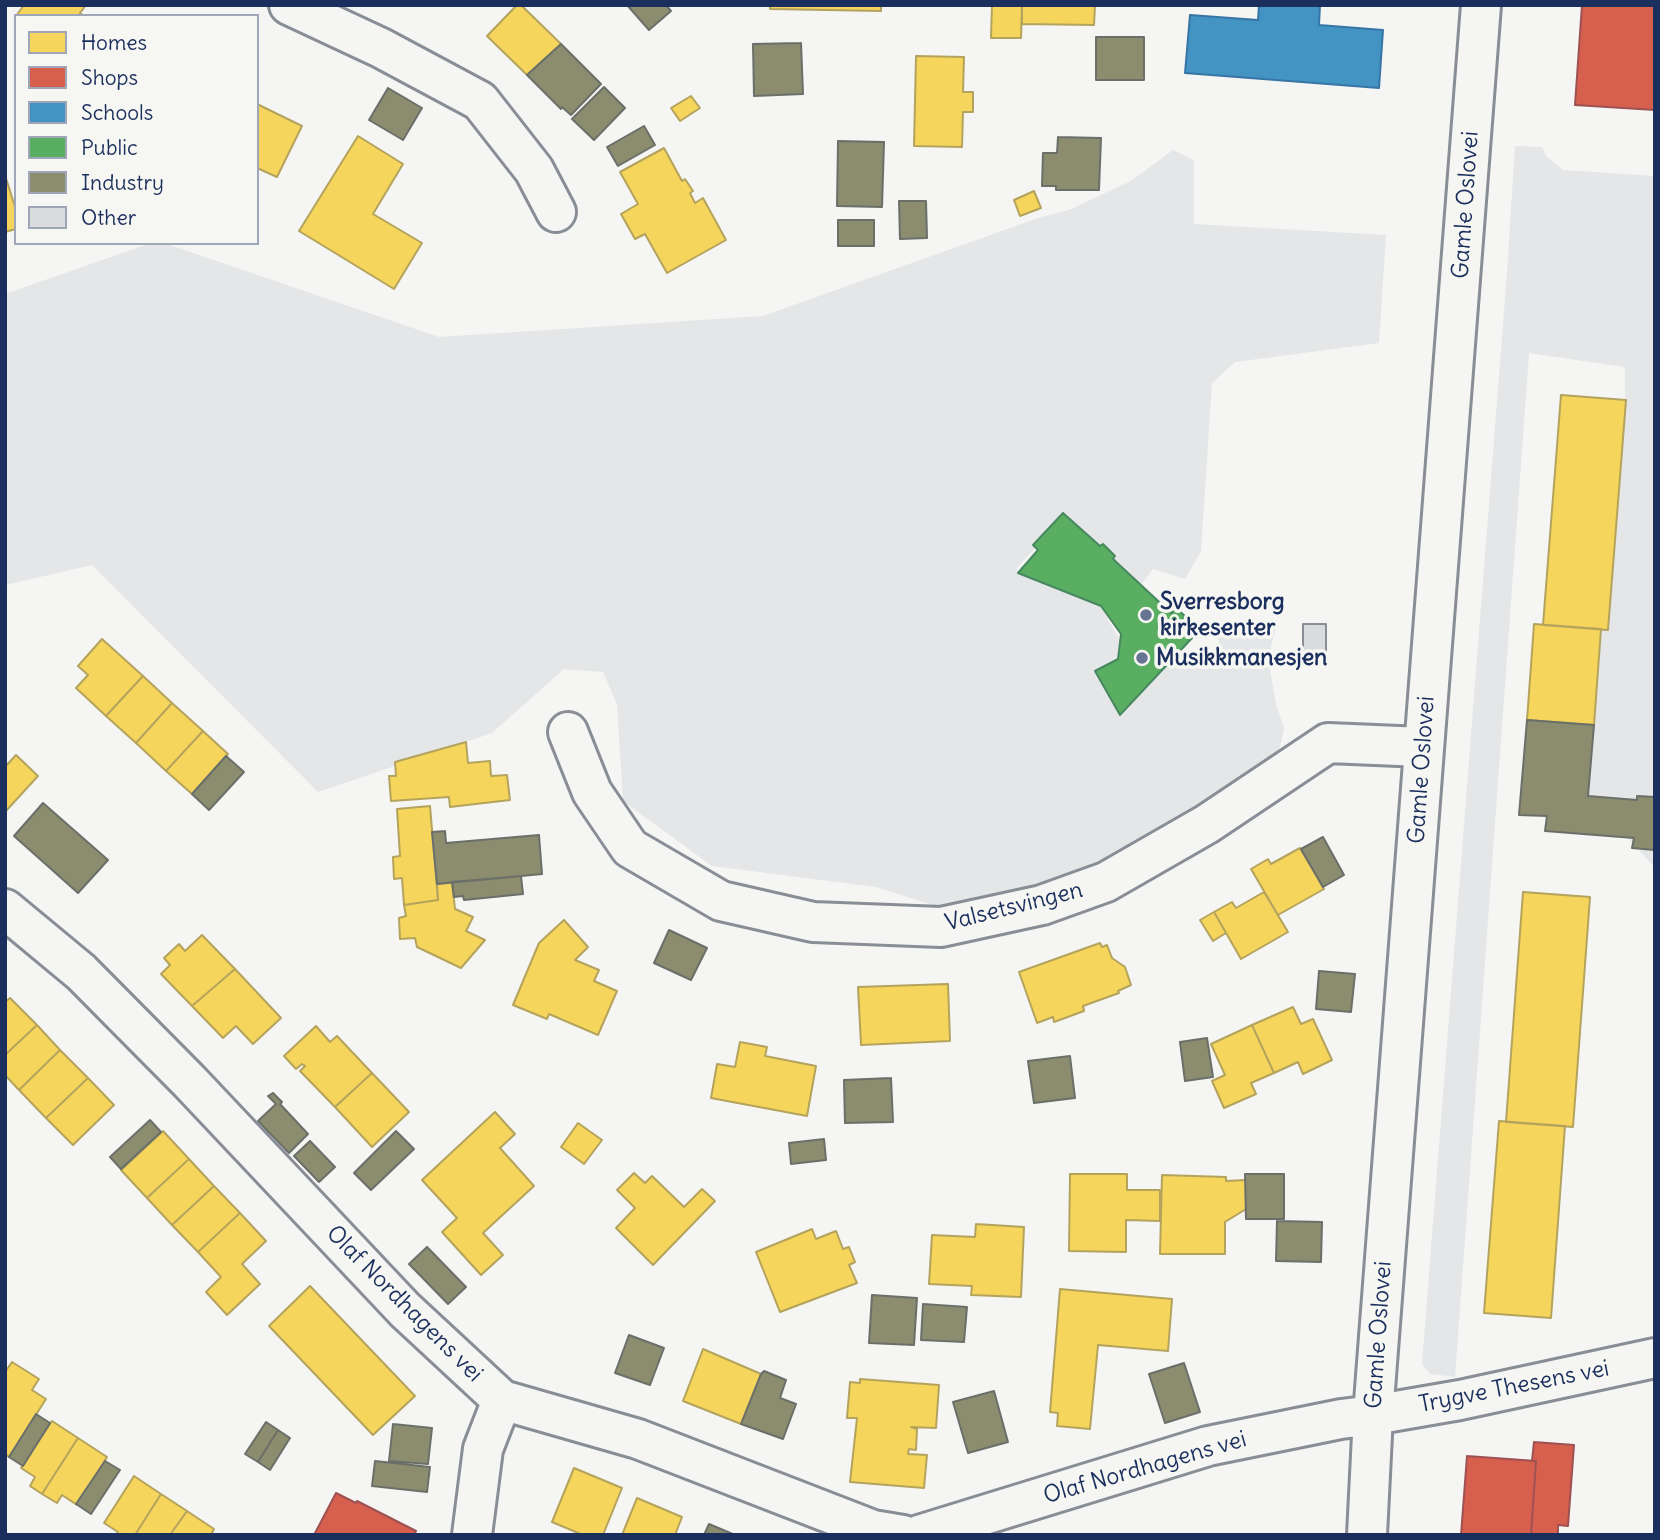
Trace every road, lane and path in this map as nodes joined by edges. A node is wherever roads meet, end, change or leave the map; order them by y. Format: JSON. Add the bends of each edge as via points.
{"nodes":[{"id":1,"x":289,"y":5,"type":"edge"},
{"id":2,"x":1481,"y":5,"type":"edge"},
{"id":3,"x":556,"y":212,"type":"dead end"},
{"id":4,"x":568,"y":732,"type":"dead end"},
{"id":5,"x":1423,"y":747,"type":"junction"},
{"id":6,"x":5,"y":909,"type":"edge"},
{"id":7,"x":1655,"y":1358,"type":"edge"},
{"id":8,"x":502,"y":1400,"type":"junction"},
{"id":9,"x":1373,"y":1415,"type":"junction"},
{"id":10,"x":472,"y":1535,"type":"edge"},
{"id":11,"x":903,"y":1535,"type":"edge"},
{"id":12,"x":919,"y":1535,"type":"edge"},
{"id":13,"x":1367,"y":1535,"type":"edge"}],
"edges":[{"from":1,"to":3,"type":"street","via":[[480,101],[534,170]]},
{"from":2,"to":5,"type":"street","name":"Gamle Oslovei"},
{"from":4,"to":5,"type":"street","name":"Valsetsvingen","via":[[592,792],[630,848],[721,901],[813,922],[941,927],[1042,905],[1106,882],[1207,824],[1328,743]]},
{"from":5,"to":9,"type":"street","name":"Gamle Oslovei"},
{"from":6,"to":8,"type":"street","name":"Olaf Nordhagens vei","via":[[81,972],[405,1310]]},
{"from":7,"to":9,"type":"street","name":"Trygve Thesens vei"},
{"from":8,"to":10,"type":"street","via":[[483,1449]]},
{"from":8,"to":11,"type":"street","name":"Olaf Nordhagens vei","via":[[638,1439],[873,1530]]},
{"from":9,"to":12,"type":"street","name":"Olaf Nordhagens vei","via":[[1208,1446]]},
{"from":9,"to":13,"type":"street","name":"Gamle Oslovei"}]}
